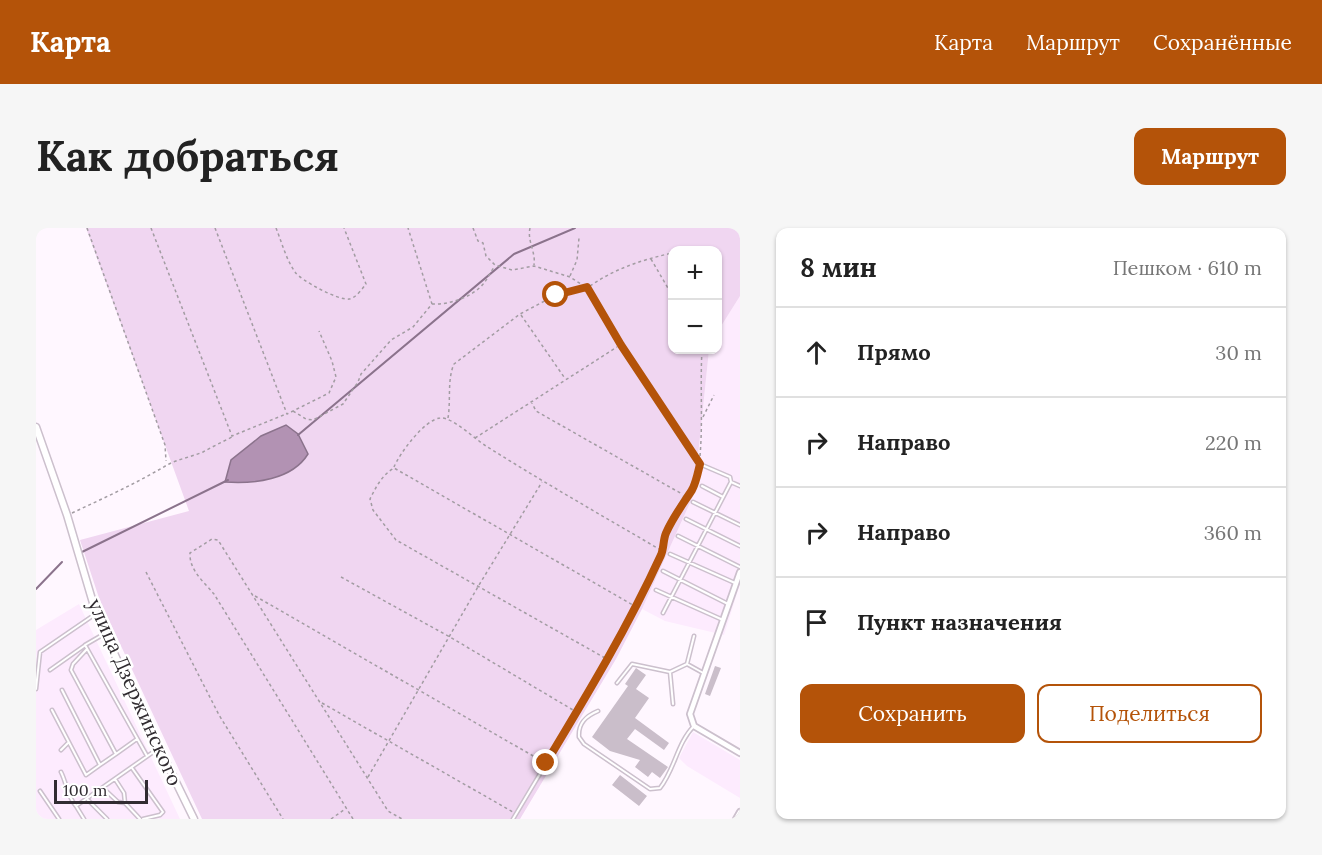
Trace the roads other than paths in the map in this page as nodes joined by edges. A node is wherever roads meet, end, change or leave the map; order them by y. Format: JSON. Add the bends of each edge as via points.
{"nodes":[{"id":1,"x":587,"y":287,"type":"road end"},
{"id":2,"x":36,"y":427,"type":"edge"},
{"id":3,"x":701,"y":464,"type":"junction"},
{"id":4,"x":731,"y":482,"type":"junction"},
{"id":5,"x":702,"y":486,"type":"dead end"},
{"id":6,"x":740,"y":486,"type":"edge"},
{"id":7,"x":723,"y":497,"type":"junction"},
{"id":8,"x":693,"y":502,"type":"dead end"},
{"id":9,"x":715,"y":513,"type":"junction"},
{"id":10,"x":686,"y":519,"type":"dead end"},
{"id":11,"x":740,"y":525,"type":"edge"},
{"id":12,"x":707,"y":529,"type":"junction"},
{"id":13,"x":678,"y":536,"type":"dead end"},
{"id":14,"x":698,"y":546,"type":"junction"},
{"id":15,"x":740,"y":546,"type":"edge"},
{"id":16,"x":670,"y":554,"type":"dead end"},
{"id":17,"x":690,"y":562,"type":"junction"},
{"id":18,"x":740,"y":567,"type":"edge"},
{"id":19,"x":663,"y":571,"type":"dead end"},
{"id":20,"x":740,"y":572,"type":"edge"},
{"id":21,"x":681,"y":580,"type":"junction"},
{"id":22,"x":735,"y":583,"type":"junction"},
{"id":23,"x":656,"y":590,"type":"dead end"},
{"id":24,"x":672,"y":597,"type":"junction"},
{"id":25,"x":728,"y":604,"type":"junction"},
{"id":26,"x":96,"y":613,"type":"junction"},
{"id":27,"x":663,"y":614,"type":"dead end"},
{"id":28,"x":723,"y":620,"type":"junction"},
{"id":29,"x":105,"y":633,"type":"junction"},
{"id":30,"x":694,"y":636,"type":"dead end"},
{"id":31,"x":86,"y":647,"type":"junction"},
{"id":32,"x":687,"y":664,"type":"junction"},
{"id":33,"x":50,"y":670,"type":"dead end"},
{"id":34,"x":670,"y":672,"type":"junction"},
{"id":35,"x":705,"y":674,"type":"junction"},
{"id":36,"x":618,"y":683,"type":"dead end"},
{"id":37,"x":36,"y":689,"type":"edge"},
{"id":38,"x":62,"y":690,"type":"dead end"},
{"id":39,"x":673,"y":704,"type":"dead end"},
{"id":40,"x":52,"y":710,"type":"dead end"},
{"id":41,"x":598,"y":711,"type":"dead end"},
{"id":42,"x":694,"y":726,"type":"junction"},
{"id":43,"x":138,"y":738,"type":"junction"},
{"id":44,"x":68,"y":743,"type":"junction"},
{"id":45,"x":159,"y":748,"type":"junction"},
{"id":46,"x":61,"y":750,"type":"dead end"},
{"id":47,"x":740,"y":753,"type":"edge"},
{"id":48,"x":116,"y":754,"type":"junction"},
{"id":49,"x":147,"y":756,"type":"junction"},
{"id":50,"x":100,"y":765,"type":"junction"},
{"id":51,"x":132,"y":768,"type":"junction"},
{"id":52,"x":61,"y":772,"type":"dead end"},
{"id":53,"x":116,"y":779,"type":"junction"},
{"id":54,"x":102,"y":788,"type":"junction"},
{"id":55,"x":39,"y":791,"type":"dead end"},
{"id":56,"x":87,"y":799,"type":"junction"},
{"id":57,"x":125,"y":803,"type":"junction"},
{"id":58,"x":76,"y":806,"type":"junction"},
{"id":59,"x":740,"y":812,"type":"edge"},
{"id":60,"x":59,"y":819,"type":"edge"},
{"id":61,"x":84,"y":819,"type":"edge"},
{"id":62,"x":107,"y":819,"type":"edge"},
{"id":63,"x":141,"y":819,"type":"edge"},
{"id":64,"x":194,"y":819,"type":"edge"},
{"id":65,"x":513,"y":819,"type":"edge"},
{"id":66,"x":736,"y":819,"type":"edge"}],
"edges":[{"from":1,"to":3,"type":"lane"},
{"from":2,"to":26,"type":"street","name":"улица Дзержинского"},
{"from":3,"to":4,"type":"lane","via":[[730,477]]},
{"from":3,"to":65,"type":"lane","via":[[693,489],[664,538],[663,551],[608,660]]},
{"from":4,"to":6,"type":"lane"},
{"from":4,"to":7,"type":"lane"},
{"from":5,"to":7,"type":"lane"},
{"from":7,"to":9,"type":"lane"},
{"from":8,"to":9,"type":"lane"},
{"from":9,"to":11,"type":"lane"},
{"from":9,"to":12,"type":"lane"},
{"from":10,"to":12,"type":"lane"},
{"from":12,"to":14,"type":"lane"},
{"from":12,"to":15,"type":"lane"},
{"from":13,"to":14,"type":"lane"},
{"from":14,"to":17,"type":"lane"},
{"from":14,"to":18,"type":"lane"},
{"from":16,"to":17,"type":"lane"},
{"from":17,"to":21,"type":"lane"},
{"from":17,"to":22,"type":"lane"},
{"from":19,"to":21,"type":"lane"},
{"from":20,"to":22,"type":"street"},
{"from":21,"to":24,"type":"lane"},
{"from":21,"to":25,"type":"lane"},
{"from":22,"to":25,"type":"street"},
{"from":23,"to":24,"type":"lane"},
{"from":24,"to":27,"type":"lane"},
{"from":24,"to":28,"type":"lane"},
{"from":25,"to":28,"type":"street"},
{"from":26,"to":29,"type":"street","name":"улица Дзержинского"},
{"from":26,"to":37,"type":"lane","via":[[40,652]]},
{"from":28,"to":35,"type":"street"},
{"from":29,"to":31,"type":"lane"},
{"from":29,"to":45,"type":"street","name":"улица Дзержинского"},
{"from":30,"to":32,"type":"lane"},
{"from":31,"to":33,"type":"lane"},
{"from":31,"to":43,"type":"lane"},
{"from":31,"to":48,"type":"lane","via":[[71,670]]},
{"from":32,"to":34,"type":"lane"},
{"from":32,"to":35,"type":"lane"},
{"from":34,"to":36,"type":"lane","via":[[632,664]]},
{"from":34,"to":39,"type":"lane"},
{"from":35,"to":42,"type":"street","via":[[690,714]]},
{"from":38,"to":50,"type":"lane"},
{"from":40,"to":44,"type":"lane"},
{"from":41,"to":42,"type":"lane","via":[[587,716],[579,737],[650,789],[660,788],[666,781],[684,736]]},
{"from":42,"to":47,"type":"street"},
{"from":43,"to":48,"type":"lane"},
{"from":43,"to":49,"type":"lane"},
{"from":44,"to":46,"type":"lane"},
{"from":44,"to":50,"type":"lane","via":[[86,775]]},
{"from":45,"to":49,"type":"lane"},
{"from":45,"to":64,"type":"street","name":"улица Дзержинского"},
{"from":48,"to":50,"type":"lane"},
{"from":49,"to":51,"type":"lane"},
{"from":51,"to":53,"type":"lane"},
{"from":51,"to":63,"type":"lane","via":[[163,812]]},
{"from":52,"to":58,"type":"lane","via":[[68,797]]},
{"from":53,"to":54,"type":"lane"},
{"from":53,"to":57,"type":"lane"},
{"from":54,"to":56,"type":"lane"},
{"from":54,"to":57,"type":"lane"},
{"from":55,"to":60,"type":"lane"},
{"from":56,"to":58,"type":"lane"},
{"from":56,"to":62,"type":"lane"},
{"from":57,"to":63,"type":"lane"},
{"from":58,"to":61,"type":"lane"},
{"from":59,"to":66,"type":"street"}]}
